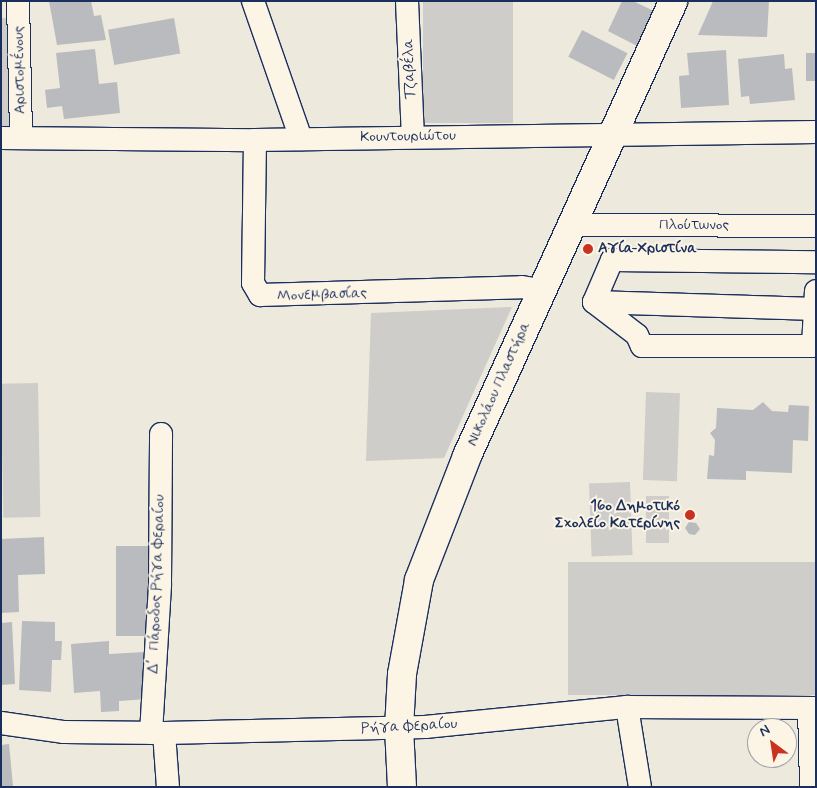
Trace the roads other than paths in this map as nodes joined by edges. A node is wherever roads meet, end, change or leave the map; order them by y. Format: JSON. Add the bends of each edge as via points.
{"nodes":[{"id":1,"x":253,"y":1,"type":"edge"},
{"id":2,"x":407,"y":1,"type":"edge"},
{"id":3,"x":674,"y":1,"type":"edge"},
{"id":4,"x":12,"y":6,"type":"edge"},
{"id":5,"x":816,"y":132,"type":"edge"},
{"id":6,"x":611,"y":135,"type":"junction"},
{"id":7,"x":413,"y":137,"type":"junction"},
{"id":8,"x":11,"y":138,"type":"edge"},
{"id":9,"x":301,"y":139,"type":"junction"},
{"id":10,"x":255,"y":140,"type":"junction"},
{"id":11,"x":573,"y":225,"type":"junction"},
{"id":12,"x":625,"y":226,"type":"junction"},
{"id":13,"x":816,"y":226,"type":"edge"},
{"id":14,"x":624,"y":260,"type":"junction"},
{"id":15,"x":816,"y":262,"type":"edge"},
{"id":16,"x":542,"y":290,"type":"junction"},
{"id":17,"x":594,"y":302,"type":"junction"},
{"id":18,"x":815,"y":303,"type":"edge"},
{"id":19,"x":639,"y":305,"type":"junction"},
{"id":20,"x":638,"y":335,"type":"junction"},
{"id":21,"x":161,"y":434,"type":"dead end"},
{"id":22,"x":627,"y":707,"type":"junction"},
{"id":23,"x":812,"y":708,"type":"edge"},
{"id":24,"x":1,"y":723,"type":"edge"},
{"id":25,"x":399,"y":728,"type":"junction"},
{"id":26,"x":158,"y":733,"type":"junction"},
{"id":27,"x":168,"y":787,"type":"edge"},
{"id":28,"x":402,"y":787,"type":"edge"},
{"id":29,"x":640,"y":787,"type":"edge"},
{"id":30,"x":810,"y":787,"type":"edge"}],
"edges":[{"from":1,"to":9,"type":"street"},
{"from":2,"to":7,"type":"street","name":"Τζαβέλα"},
{"from":3,"to":6,"type":"main road","name":"Νικολάου Πλαστήρα"},
{"from":4,"to":8,"type":"street","name":"Αριστομένους"},
{"from":5,"to":6,"type":"street","name":"Κουντουριώτου"},
{"from":6,"to":7,"type":"street","name":"Κουντουριώτου"},
{"from":6,"to":11,"type":"main road","name":"Νικολάου Πλαστήρα"},
{"from":7,"to":9,"type":"street","name":"Κουντουριώτου"},
{"from":8,"to":10,"type":"street","name":"Κουντουριώτου"},
{"from":9,"to":10,"type":"street","name":"Κουντουριώτου"},
{"from":10,"to":16,"type":"street","name":"Μονεμβασίας","via":[[253,283],[260,295],[522,287]]},
{"from":11,"to":12,"type":"street","name":"Πλούτωνος"},
{"from":11,"to":16,"type":"main road","name":"Νικολάου Πλαστήρα"},
{"from":12,"to":13,"type":"street","name":"Πλούτωνος"},
{"from":12,"to":14,"type":"street"},
{"from":14,"to":15,"type":"street"},
{"from":14,"to":17,"type":"street","via":[[612,260]]},
{"from":16,"to":25,"type":"main road","name":"Νικολάου Πλαστήρα","via":[[467,456],[419,580],[404,650]]},
{"from":17,"to":19,"type":"street"},
{"from":17,"to":20,"type":"street"},
{"from":18,"to":19,"type":"street"},
{"from":18,"to":20,"type":"street","via":[[813,346],[642,346]]},
{"from":19,"to":20,"type":"street"},
{"from":21,"to":26,"type":"street","name":"Δ΄ Πάροδος Ρήγα Φεραίου"},
{"from":22,"to":23,"type":"street","name":"Ρήγα Φεραίου"},
{"from":22,"to":25,"type":"street","name":"Ρήγα Φεραίου"},
{"from":22,"to":29,"type":"street"},
{"from":23,"to":30,"type":"street"},
{"from":24,"to":26,"type":"street","name":"Ρήγα Φεραίου","via":[[64,732]]},
{"from":25,"to":26,"type":"street","name":"Ρήγα Φεραίου"},
{"from":25,"to":28,"type":"main road","name":"Νικολάου Πλαστήρα"},
{"from":26,"to":27,"type":"street","name":"Δ΄ Πάροδος Ρήγα Φεραίου"}]}
